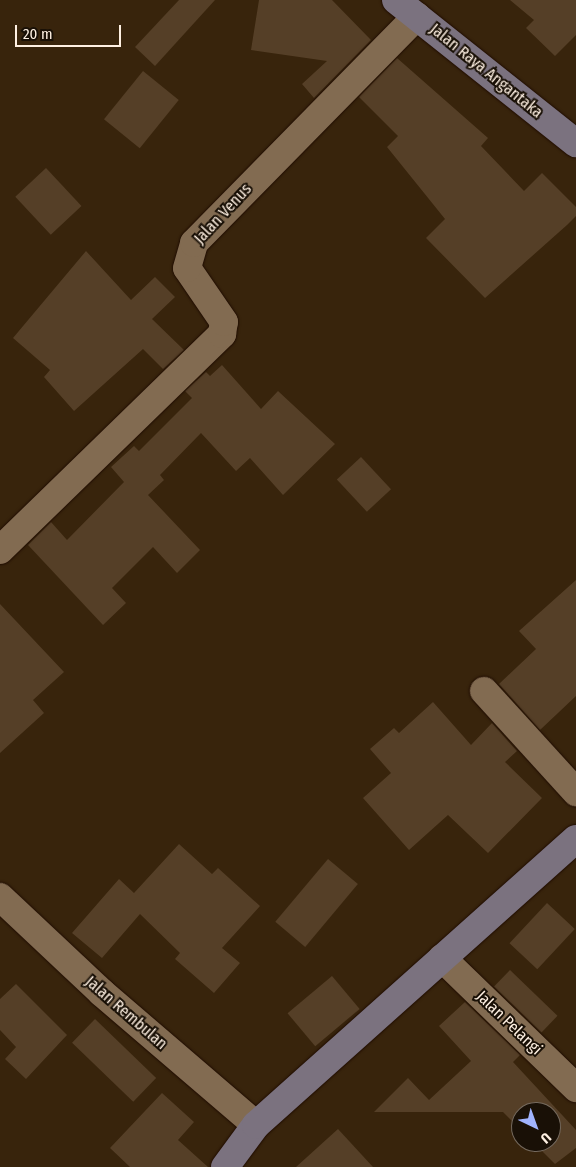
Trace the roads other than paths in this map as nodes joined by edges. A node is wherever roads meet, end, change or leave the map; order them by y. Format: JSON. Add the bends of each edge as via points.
{"nodes":[{"id":1,"x":406,"y":8,"type":"edge"},
{"id":2,"x":576,"y":143,"type":"edge"},
{"id":3,"x":0,"y":550,"type":"edge"},
{"id":4,"x":484,"y":691,"type":"dead end"},
{"id":5,"x":576,"y":792,"type":"edge"},
{"id":6,"x":576,"y":839,"type":"edge"},
{"id":7,"x":0,"y":897,"type":"edge"},
{"id":8,"x":442,"y":958,"type":"junction"},
{"id":9,"x":576,"y":1088,"type":"edge"},
{"id":10,"x":256,"y":1124,"type":"junction"},
{"id":11,"x":225,"y":1167,"type":"edge"}],
"edges":[{"from":1,"to":2,"type":"main road","name":"Jalan Raya Angantaka"},
{"from":1,"to":3,"type":"street","name":"Jalan Venus","via":[[194,243],[187,268],[224,322],[222,334]]},
{"from":4,"to":5,"type":"street"},
{"from":6,"to":8,"type":"main road"},
{"from":7,"to":10,"type":"street","name":"Jalan Rembulan","via":[[101,992]]},
{"from":8,"to":9,"type":"street","name":"Jalan Pelangi"},
{"from":8,"to":10,"type":"main road"},
{"from":10,"to":11,"type":"main road"}]}
